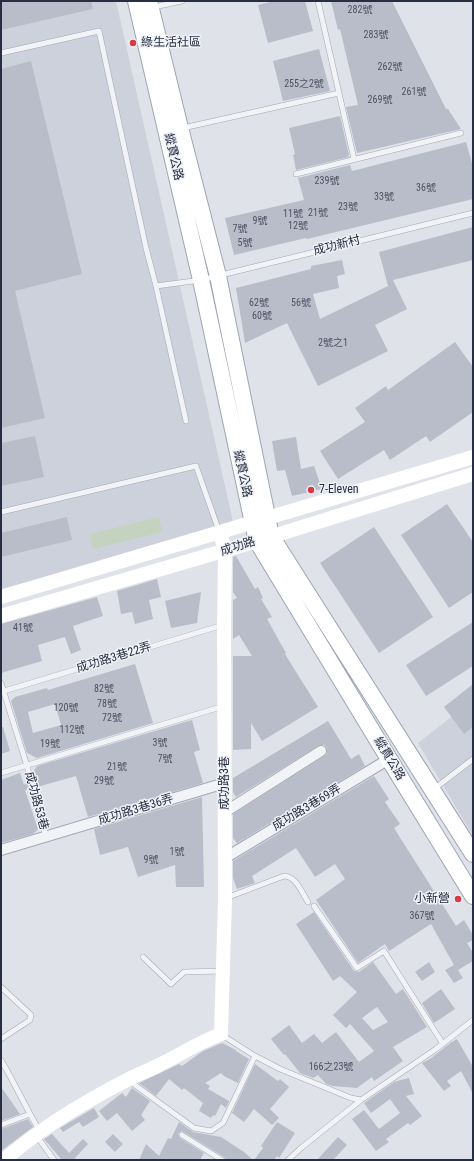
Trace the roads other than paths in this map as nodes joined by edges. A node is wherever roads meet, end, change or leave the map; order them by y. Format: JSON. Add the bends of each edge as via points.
{"nodes":[{"id":1,"x":182,"y":1,"type":"edge"},
{"id":2,"x":318,"y":1,"type":"edge"},
{"id":3,"x":143,"y":5,"type":"edge"},
{"id":4,"x":1,"y":53,"type":"edge"},
{"id":5,"x":339,"y":93,"type":"junction"},
{"id":6,"x":180,"y":128,"type":"junction"},
{"id":7,"x":461,"y":133,"type":"dead end"},
{"id":8,"x":354,"y":159,"type":"junction"},
{"id":9,"x":296,"y":174,"type":"dead end"},
{"id":10,"x":473,"y":213,"type":"edge"},
{"id":11,"x":218,"y":276,"type":"junction"},
{"id":12,"x":201,"y":280,"type":"junction"},
{"id":13,"x":156,"y":286,"type":"junction"},
{"id":14,"x":186,"y":421,"type":"dead end"},
{"id":15,"x":473,"y":457,"type":"edge"},
{"id":16,"x":473,"y":474,"type":"edge"},
{"id":17,"x":1,"y":512,"type":"edge"},
{"id":18,"x":260,"y":521,"type":"junction"},
{"id":19,"x":220,"y":533,"type":"junction"},
{"id":20,"x":264,"y":538,"type":"junction"},
{"id":21,"x":225,"y":550,"type":"junction"},
{"id":22,"x":1,"y":597,"type":"edge"},
{"id":23,"x":1,"y":616,"type":"edge"},
{"id":24,"x":224,"y":625,"type":"junction"},
{"id":25,"x":1,"y":683,"type":"edge"},
{"id":26,"x":2,"y":692,"type":"edge"},
{"id":27,"x":225,"y":706,"type":"junction"},
{"id":28,"x":321,"y":751,"type":"dead end"},
{"id":29,"x":389,"y":759,"type":"junction"},
{"id":30,"x":473,"y":759,"type":"edge"},
{"id":31,"x":27,"y":766,"type":"junction"},
{"id":32,"x":1,"y":773,"type":"edge"},
{"id":33,"x":225,"y":783,"type":"junction"},
{"id":34,"x":432,"y":790,"type":"junction"},
{"id":35,"x":225,"y":812,"type":"junction"},
{"id":36,"x":46,"y":837,"type":"junction"},
{"id":37,"x":1,"y":850,"type":"edge"},
{"id":38,"x":473,"y":854,"type":"edge"},
{"id":39,"x":226,"y":858,"type":"junction"},
{"id":40,"x":473,"y":896,"type":"edge"},
{"id":41,"x":226,"y":899,"type":"junction"},
{"id":42,"x":308,"y":902,"type":"dead end"},
{"id":43,"x":314,"y":906,"type":"dead end"},
{"id":44,"x":143,"y":957,"type":"dead end"},
{"id":45,"x":223,"y":971,"type":"junction"},
{"id":46,"x":1,"y":987,"type":"edge"},
{"id":47,"x":473,"y":1020,"type":"edge"},
{"id":48,"x":221,"y":1034,"type":"junction"},
{"id":49,"x":1,"y":1039,"type":"edge"},
{"id":50,"x":443,"y":1044,"type":"junction"},
{"id":51,"x":255,"y":1056,"type":"junction"},
{"id":52,"x":1,"y":1060,"type":"edge"},
{"id":53,"x":128,"y":1080,"type":"junction"},
{"id":54,"x":361,"y":1100,"type":"junction"},
{"id":55,"x":30,"y":1114,"type":"junction"},
{"id":56,"x":1,"y":1125,"type":"edge"},
{"id":57,"x":38,"y":1134,"type":"junction"},
{"id":58,"x":182,"y":1135,"type":"dead end"},
{"id":59,"x":4,"y":1160,"type":"edge"},
{"id":60,"x":54,"y":1160,"type":"edge"},
{"id":61,"x":222,"y":1160,"type":"edge"},
{"id":62,"x":288,"y":1160,"type":"edge"}],
"edges":[{"from":1,"to":3,"type":"lane"},
{"from":2,"to":5,"type":"lane"},
{"from":3,"to":6,"type":"main road","name":"縱貫公路"},
{"from":3,"to":12,"type":"main road","name":"縱貫公路"},
{"from":4,"to":13,"type":"lane","via":[[99,31]]},
{"from":5,"to":6,"type":"lane"},
{"from":5,"to":8,"type":"lane"},
{"from":6,"to":11,"type":"main road","name":"縱貫公路"},
{"from":7,"to":8,"type":"lane"},
{"from":8,"to":9,"type":"lane"},
{"from":10,"to":11,"type":"lane","name":"成功新村"},
{"from":11,"to":12,"type":"lane","name":"成功新村"},
{"from":11,"to":18,"type":"main road","name":"縱貫公路"},
{"from":12,"to":13,"type":"lane","name":"成功新村"},
{"from":12,"to":18,"type":"main road","name":"縱貫公路"},
{"from":13,"to":14,"type":"lane"},
{"from":15,"to":18,"type":"main road","name":"成功路"},
{"from":16,"to":20,"type":"main road","name":"成功路"},
{"from":17,"to":19,"type":"lane","via":[[196,466]]},
{"from":18,"to":19,"type":"main road","name":"成功路"},
{"from":18,"to":20,"type":"main road","name":"縱貫公路"},
{"from":19,"to":21,"type":"main road","name":"成功路3巷"},
{"from":19,"to":22,"type":"main road","name":"成功路"},
{"from":20,"to":21,"type":"main road","name":"成功路"},
{"from":20,"to":29,"type":"main road","name":"縱貫公路"},
{"from":20,"to":34,"type":"main road","name":"縱貫公路"},
{"from":21,"to":23,"type":"main road","name":"成功路"},
{"from":21,"to":24,"type":"main road","name":"成功路3巷"},
{"from":24,"to":26,"type":"lane","name":"成功路3巷22弄"},
{"from":24,"to":27,"type":"main road","name":"成功路3巷"},
{"from":25,"to":26,"type":"lane","name":"成功路53巷"},
{"from":26,"to":31,"type":"lane","name":"成功路53巷"},
{"from":27,"to":31,"type":"lane"},
{"from":27,"to":33,"type":"main road","name":"成功路3巷"},
{"from":28,"to":35,"type":"street"},
{"from":29,"to":39,"type":"street","name":"成功路3巷69弄"},
{"from":29,"to":40,"type":"main road","name":"縱貫公路"},
{"from":30,"to":34,"type":"lane"},
{"from":31,"to":32,"type":"lane","name":"成功路53巷"},
{"from":31,"to":36,"type":"lane","name":"成功路53巷"},
{"from":33,"to":35,"type":"main road","name":"成功路3巷"},
{"from":33,"to":36,"type":"street","name":"成功路3巷36弄"},
{"from":34,"to":38,"type":"main road","name":"縱貫公路"},
{"from":35,"to":39,"type":"main road","name":"成功路3巷"},
{"from":36,"to":37,"type":"street","name":"成功路53巷"},
{"from":39,"to":41,"type":"main road","name":"成功路3巷"},
{"from":41,"to":42,"type":"lane","via":[[289,876]]},
{"from":41,"to":45,"type":"main road","name":"成功路3巷"},
{"from":43,"to":50,"type":"lane","via":[[357,968],[384,951]]},
{"from":44,"to":45,"type":"lane","via":[[171,984],[184,972]]},
{"from":45,"to":48,"type":"main road","name":"成功路3巷"},
{"from":46,"to":49,"type":"lane","via":[[31,1015],[30,1020]]},
{"from":47,"to":50,"type":"lane"},
{"from":48,"to":51,"type":"lane"},
{"from":48,"to":53,"type":"main road"},
{"from":50,"to":54,"type":"lane"},
{"from":51,"to":53,"type":"lane","via":[[223,1123],[211,1131],[194,1128]]},
{"from":51,"to":54,"type":"lane","via":[[280,1069]]},
{"from":52,"to":55,"type":"lane"},
{"from":53,"to":57,"type":"main road"},
{"from":54,"to":62,"type":"lane"},
{"from":55,"to":56,"type":"lane"},
{"from":55,"to":57,"type":"lane"},
{"from":57,"to":59,"type":"main road"},
{"from":57,"to":60,"type":"lane"},
{"from":58,"to":61,"type":"lane"}]}
